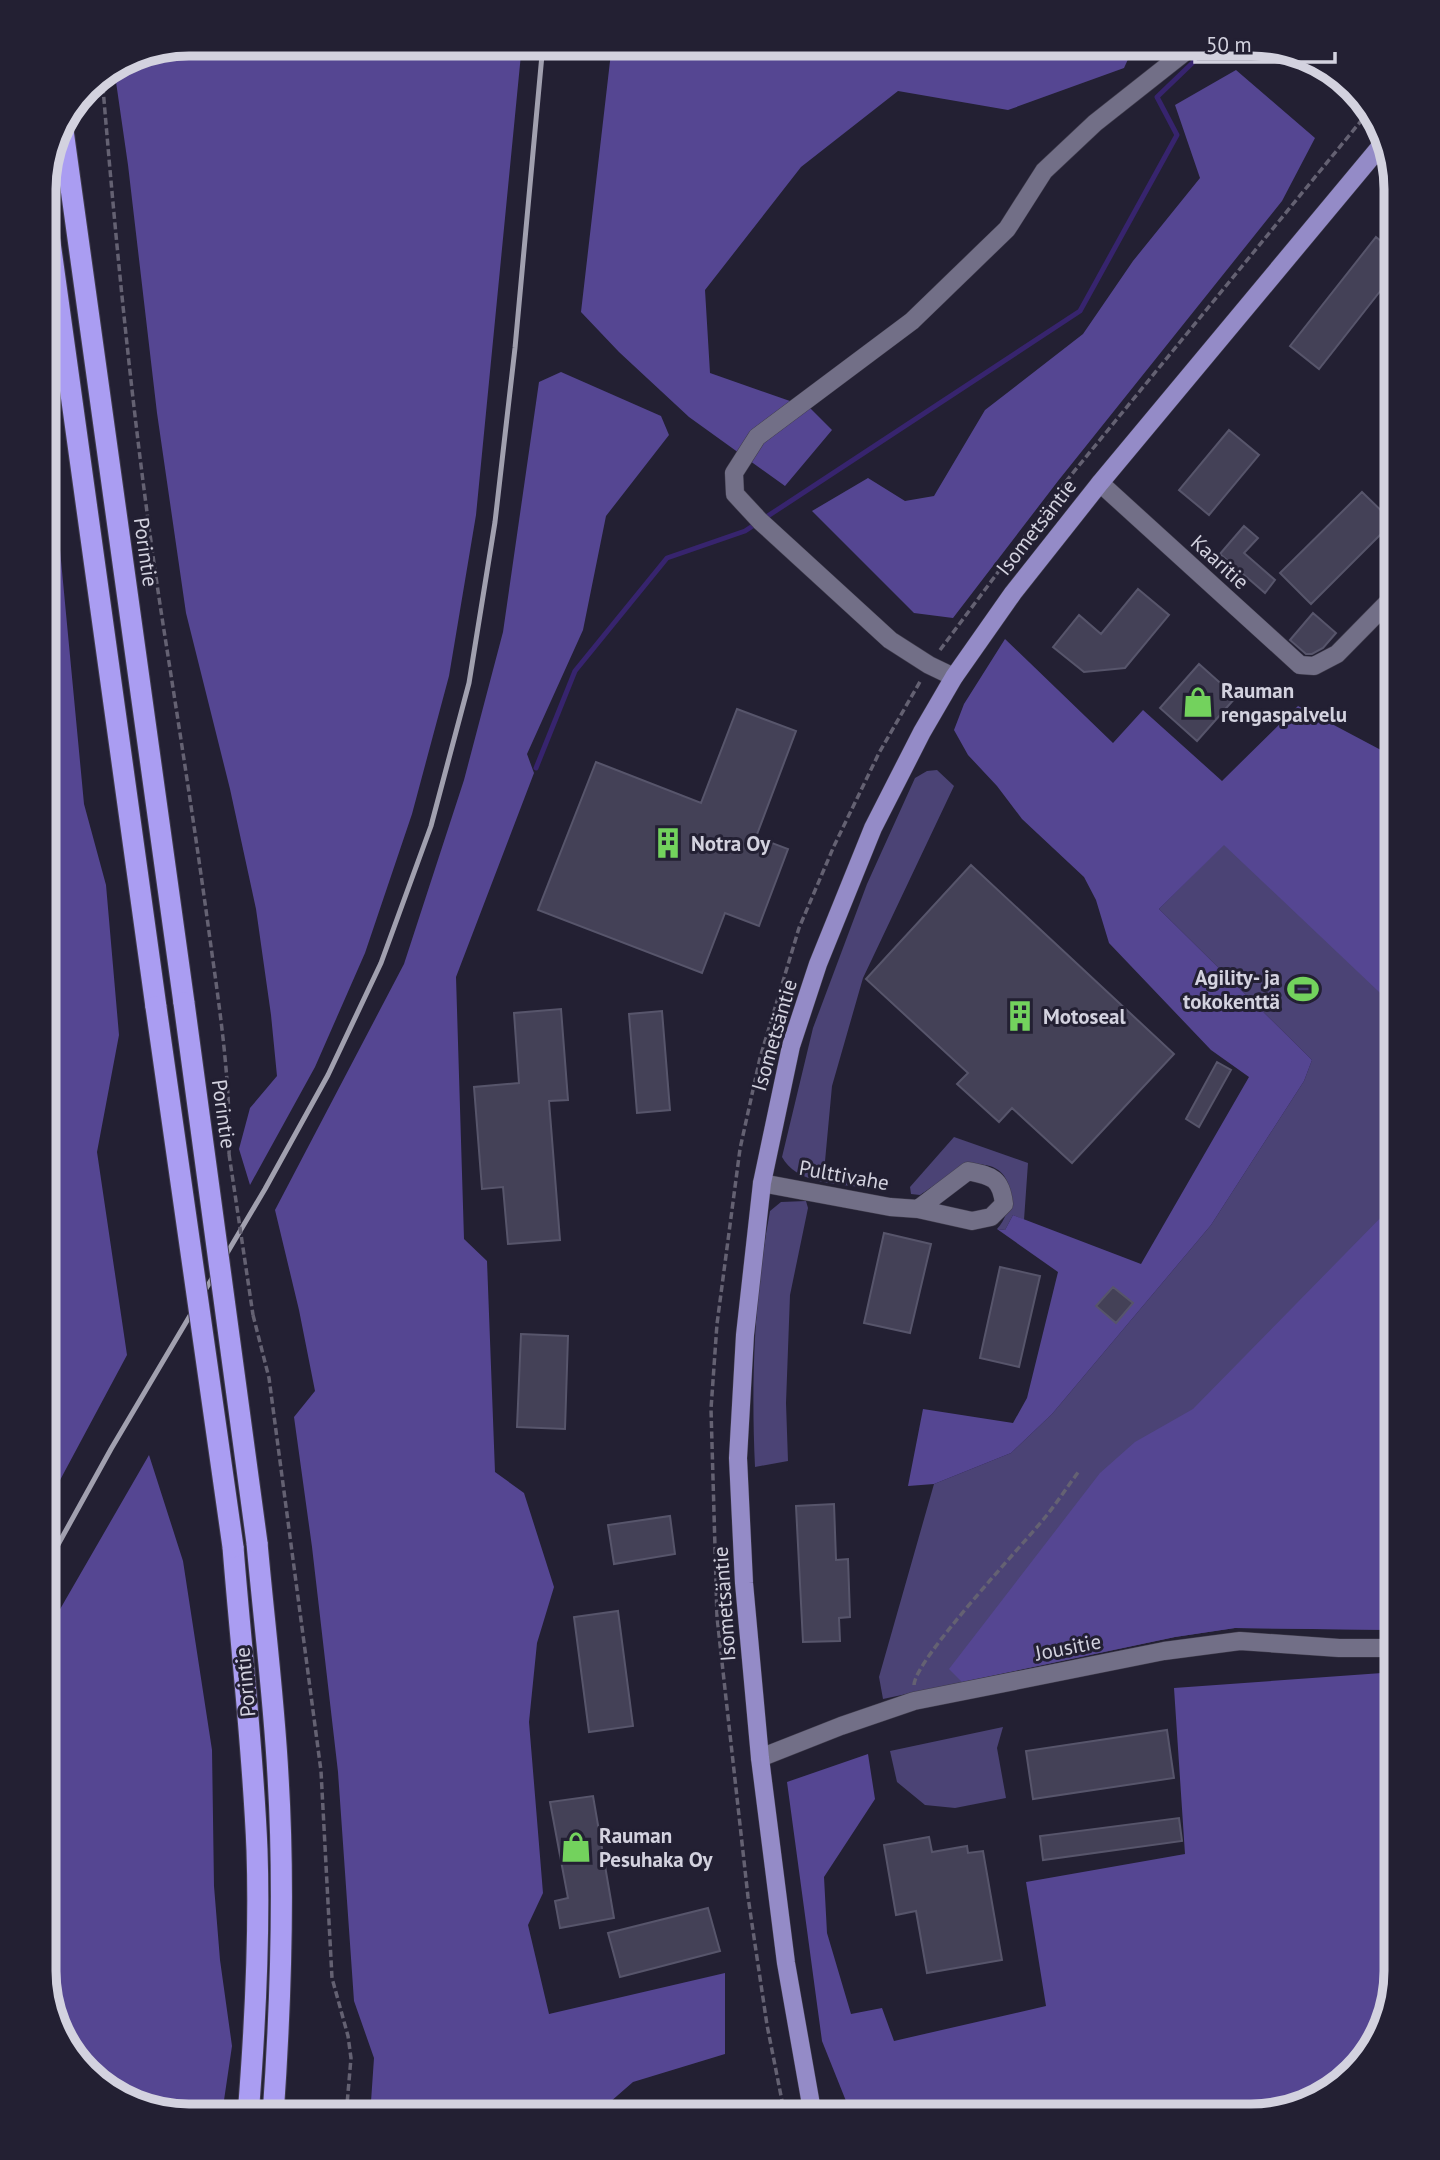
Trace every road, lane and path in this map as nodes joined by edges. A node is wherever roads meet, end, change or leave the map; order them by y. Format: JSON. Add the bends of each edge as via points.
{"nodes":[{"id":1,"x":1180,"y":56,"type":"edge"},
{"id":2,"x":103,"y":88,"type":"edge"},
{"id":3,"x":1363,"y":118,"type":"edge"},
{"id":4,"x":65,"y":142,"type":"edge"},
{"id":5,"x":1378,"y":150,"type":"edge"},
{"id":6,"x":56,"y":286,"type":"edge"},
{"id":7,"x":1100,"y":483,"type":"junction"},
{"id":8,"x":1384,"y":606,"type":"edge"},
{"id":9,"x":929,"y":665,"type":"junction"},
{"id":10,"x":954,"y":677,"type":"junction"},
{"id":11,"x":762,"y":1183,"type":"junction"},
{"id":12,"x":918,"y":1209,"type":"dead end"},
{"id":13,"x":1079,"y":1471,"type":"dead end"},
{"id":14,"x":1384,"y":1648,"type":"edge"},
{"id":15,"x":914,"y":1701,"type":"junction"},
{"id":16,"x":760,"y":1758,"type":"junction"},
{"id":17,"x":249,"y":2104,"type":"edge"},
{"id":18,"x":274,"y":2104,"type":"edge"},
{"id":19,"x":347,"y":2104,"type":"edge"},
{"id":20,"x":783,"y":2104,"type":"edge"},
{"id":21,"x":811,"y":2104,"type":"edge"}],
"edges":[{"from":1,"to":9,"type":"street","via":[[1095,123],[1044,171],[1007,229],[912,321],[757,437],[734,473],[735,494],[760,521],[890,640]]},
{"from":2,"to":19,"type":"path","bridge":true,"via":[[147,512],[219,1006],[230,1116],[229,1154],[253,1315],[269,1378],[321,1771],[332,1978],[351,2058]]},
{"from":3,"to":9,"type":"path","via":[[1063,485]]},
{"from":4,"to":18,"type":"highway","name":"Porintie","bridge":true,"via":[[257,1544],[281,1850],[281,2004]]},
{"from":5,"to":7,"type":"main road","name":"Isometsäntie"},
{"from":6,"to":17,"type":"highway","name":"Porintie","bridge":true,"via":[[233,1547],[257,1864],[256,1996]]},
{"from":7,"to":8,"type":"street","name":"Kaaritie","via":[[1300,664],[1314,666],[1337,654]]},
{"from":7,"to":10,"type":"main road","name":"Isometsäntie"},
{"from":9,"to":10,"type":"street"},
{"from":9,"to":20,"type":"path","via":[[879,753],[799,928],[760,1058],[740,1149],[716,1324],[711,1409],[717,1617],[748,1897]]},
{"from":10,"to":11,"type":"main road","name":"Isometsäntie","via":[[873,828],[822,952],[791,1046]]},
{"from":11,"to":12,"type":"street","name":"Pulttivahe","via":[[890,1208]]},
{"from":11,"to":16,"type":"main road","name":"Isometsäntie","via":[[738,1458]]},
{"from":13,"to":15,"type":"path","via":[[941,1640],[915,1677]]},
{"from":14,"to":15,"type":"street","name":"Jousitie","via":[[1240,1641],[1164,1651]]},
{"from":15,"to":16,"type":"street","name":"Jousitie"},
{"from":16,"to":21,"type":"main road","name":"Isometsäntie","via":[[786,1963]]}]}
